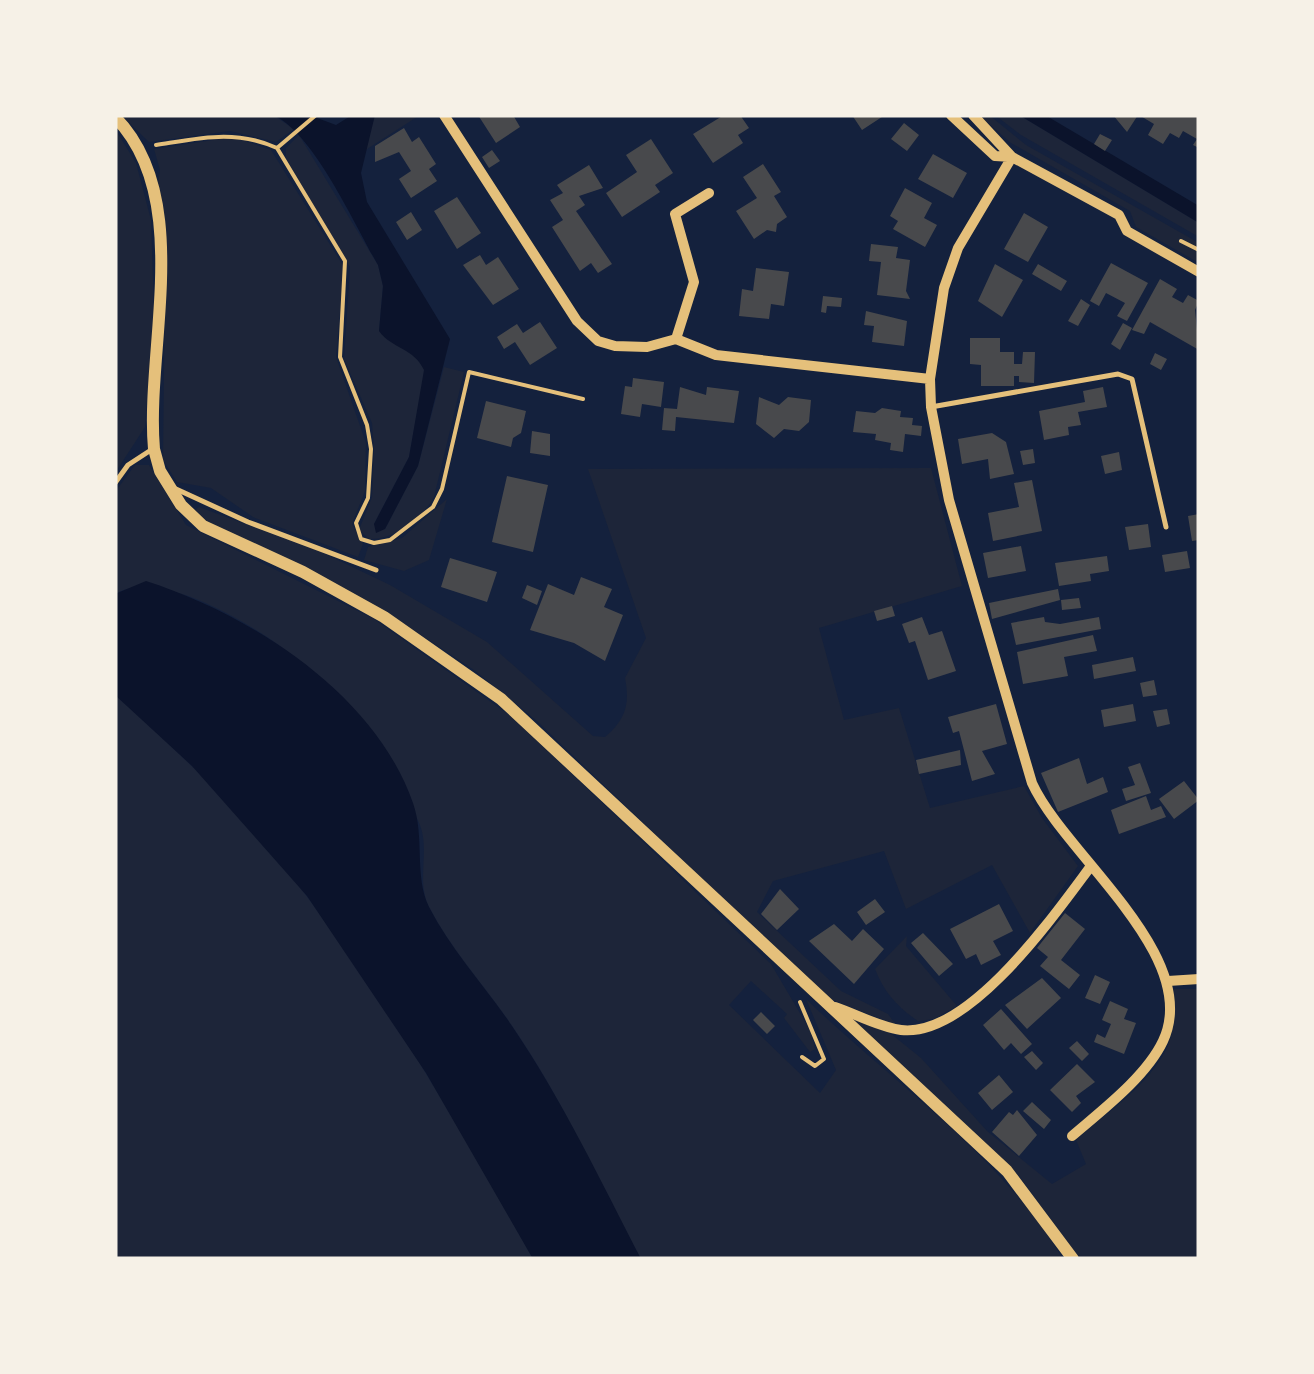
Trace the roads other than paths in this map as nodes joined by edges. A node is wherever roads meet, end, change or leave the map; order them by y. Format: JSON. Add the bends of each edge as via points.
{"nodes":[{"id":1,"x":444,"y":115,"type":"edge"},
{"id":2,"x":951,"y":115,"type":"edge"},
{"id":3,"x":973,"y":115,"type":"edge"},
{"id":4,"x":115,"y":117,"type":"edge"},
{"id":5,"x":1012,"y":158,"type":"junction"},
{"id":6,"x":709,"y":193,"type":"dead end"},
{"id":7,"x":1199,"y":272,"type":"edge"},
{"id":8,"x":676,"y":340,"type":"junction"},
{"id":9,"x":930,"y":379,"type":"junction"},
{"id":10,"x":931,"y":407,"type":"junction"},
{"id":11,"x":154,"y":449,"type":"junction"},
{"id":12,"x":115,"y":483,"type":"edge"},
{"id":13,"x":168,"y":486,"type":"junction"},
{"id":14,"x":1166,"y":527,"type":"dead end"},
{"id":15,"x":376,"y":570,"type":"dead end"},
{"id":16,"x":1091,"y":866,"type":"junction"},
{"id":17,"x":1199,"y":979,"type":"edge"},
{"id":18,"x":1168,"y":982,"type":"junction"},
{"id":19,"x":829,"y":1009,"type":"junction"},
{"id":20,"x":1072,"y":1136,"type":"dead end"},
{"id":21,"x":1073,"y":1259,"type":"edge"}],
"edges":[{"from":1,"to":8,"type":"street","via":[[588,334],[615,346]]},
{"from":2,"to":5,"type":"street","via":[[995,156]]},
{"from":3,"to":5,"type":"street"},
{"from":4,"to":11,"type":"street","via":[[136,147],[159,228]]},
{"from":5,"to":7,"type":"street","via":[[1119,215],[1127,232]]},
{"from":5,"to":9,"type":"street","via":[[958,248]]},
{"from":6,"to":8,"type":"street","via":[[675,214],[694,282]]},
{"from":8,"to":9,"type":"street","via":[[716,355]]},
{"from":9,"to":10,"type":"street"},
{"from":10,"to":14,"type":"lane","via":[[1118,374],[1132,379]]},
{"from":10,"to":16,"type":"street","via":[[949,500],[1032,783]]},
{"from":11,"to":12,"type":"lane"},
{"from":11,"to":13,"type":"street"},
{"from":13,"to":15,"type":"lane"},
{"from":13,"to":19,"type":"street","via":[[203,526],[384,617],[486,687]]},
{"from":16,"to":18,"type":"street","via":[[1131,915]]},
{"from":16,"to":19,"type":"street","via":[[1013,963],[940,1022],[903,1030]]},
{"from":17,"to":18,"type":"street"},
{"from":18,"to":20,"type":"street","via":[[1162,1044]]},
{"from":19,"to":21,"type":"street","via":[[1007,1171]]}]}
